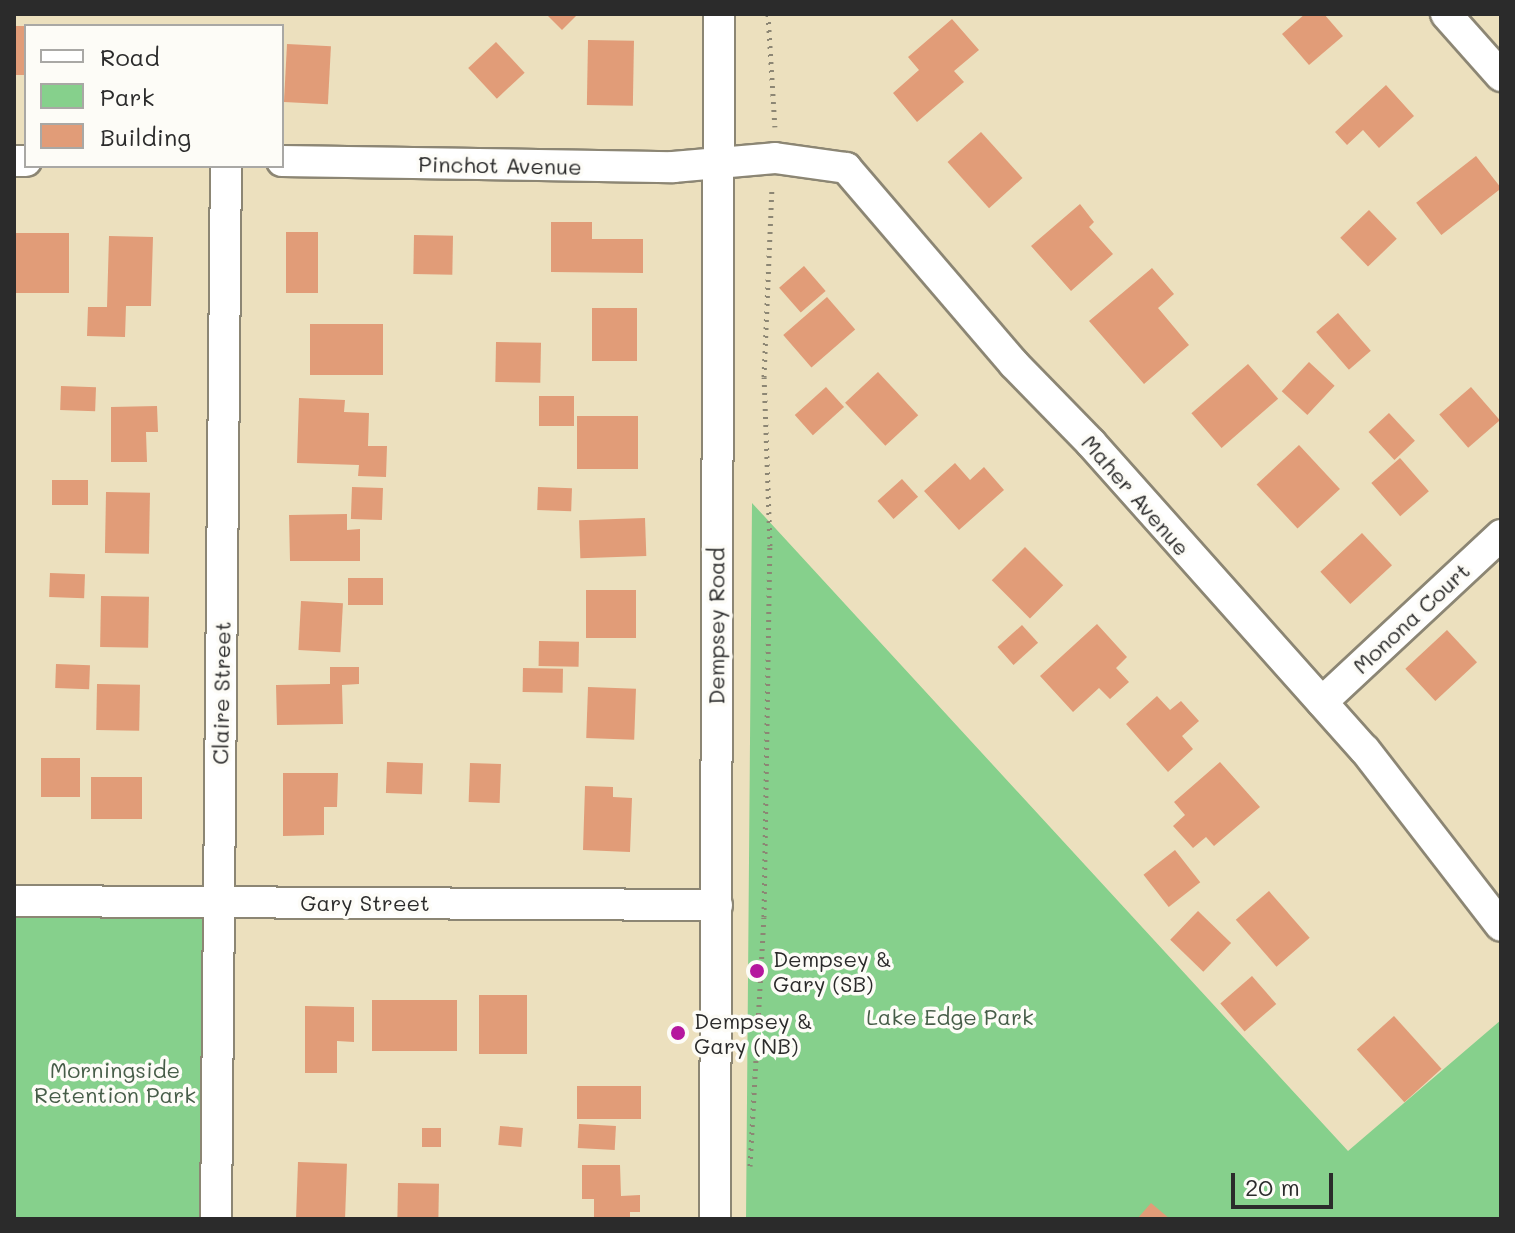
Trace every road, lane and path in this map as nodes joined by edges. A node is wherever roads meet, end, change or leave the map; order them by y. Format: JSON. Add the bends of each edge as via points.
{"nodes":[{"id":1,"x":768,"y":14,"type":"edge"},
{"id":2,"x":1446,"y":14,"type":"edge"},
{"id":3,"x":718,"y":23,"type":"edge"},
{"id":4,"x":1501,"y":76,"type":"edge"},
{"id":5,"x":774,"y":89,"type":"dead end"},
{"id":6,"x":284,"y":161,"type":"edge"},
{"id":7,"x":719,"y":166,"type":"junction"},
{"id":8,"x":226,"y":168,"type":"edge"},
{"id":9,"x":770,"y":209,"type":"dead end"},
{"id":10,"x":1501,"y":535,"type":"edge"},
{"id":11,"x":1322,"y":702,"type":"junction"},
{"id":12,"x":14,"y":901,"type":"edge"},
{"id":13,"x":218,"y":902,"type":"junction"},
{"id":14,"x":717,"y":905,"type":"junction"},
{"id":15,"x":1501,"y":926,"type":"edge"},
{"id":16,"x":750,"y":1175,"type":"dead end"},
{"id":17,"x":216,"y":1219,"type":"edge"},
{"id":18,"x":715,"y":1219,"type":"edge"}],
"edges":[{"from":1,"to":5,"type":"path"},
{"from":2,"to":4,"type":"street"},
{"from":3,"to":7,"type":"street","name":"Dempsey Road"},
{"from":6,"to":7,"type":"street","name":"Pinchot Avenue"},
{"from":7,"to":11,"type":"street","name":"Maher Avenue","via":[[775,158],[846,168],[1014,364]]},
{"from":7,"to":14,"type":"street","name":"Dempsey Road"},
{"from":8,"to":13,"type":"street","name":"Claire Street"},
{"from":9,"to":16,"type":"path","via":[[764,377],[770,546],[764,904]]},
{"from":10,"to":11,"type":"street","name":"Monona Court"},
{"from":11,"to":15,"type":"street","name":"Maher Avenue"},
{"from":12,"to":13,"type":"street","name":"Gary Street"},
{"from":13,"to":14,"type":"street","name":"Gary Street"},
{"from":13,"to":17,"type":"street","name":"Claire Street"},
{"from":14,"to":18,"type":"street","name":"Dempsey Road"}]}
